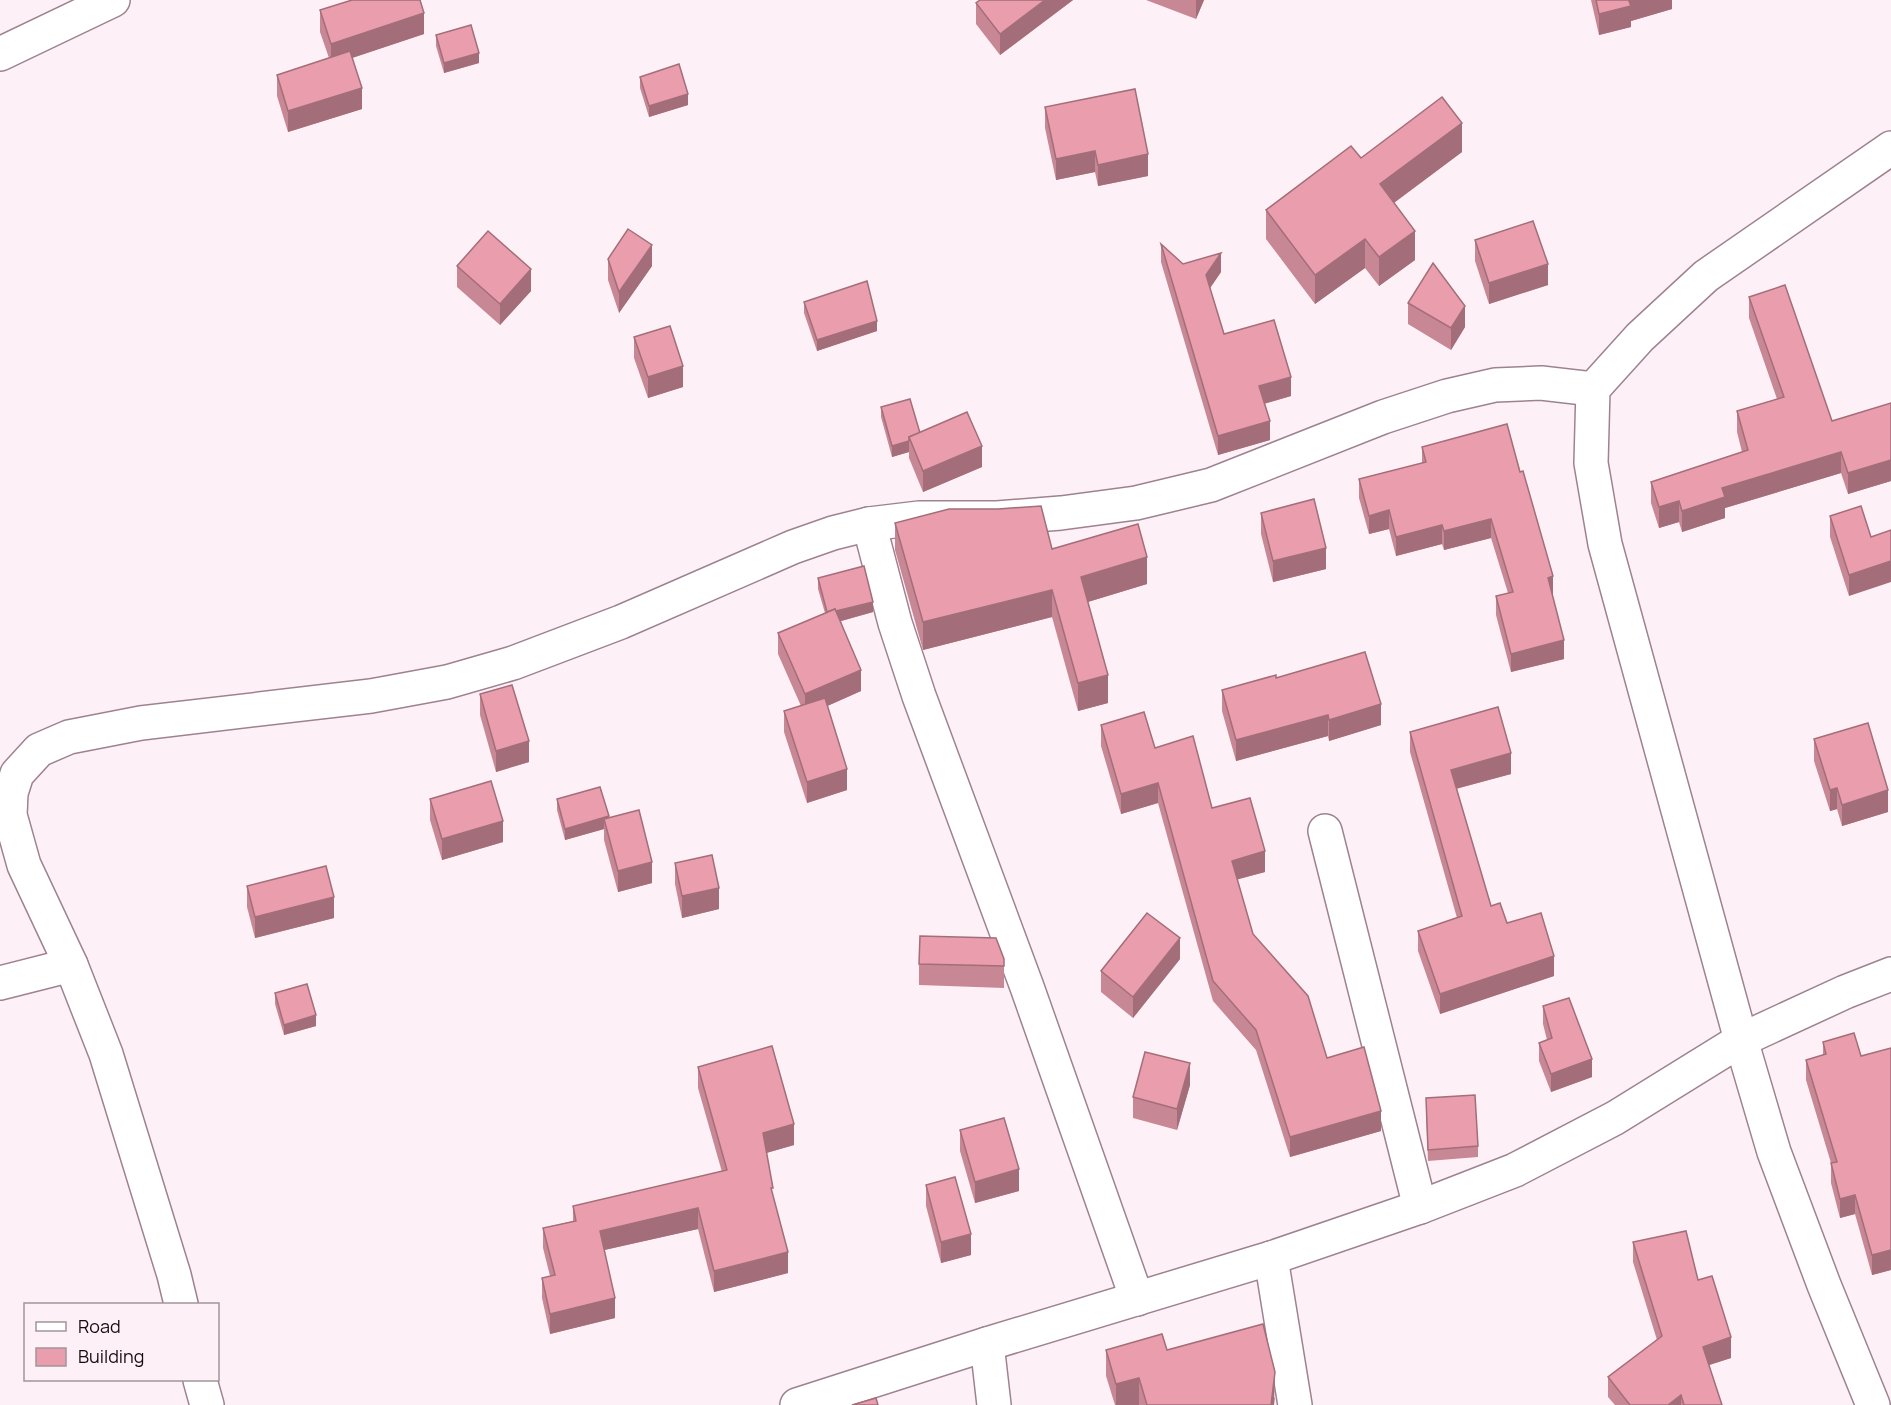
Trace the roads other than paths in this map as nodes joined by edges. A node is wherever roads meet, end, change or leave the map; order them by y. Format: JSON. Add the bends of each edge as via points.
{"nodes":[{"id":1,"x":112,"y":0,"type":"edge"},
{"id":2,"x":0,"y":54,"type":"edge"},
{"id":3,"x":1891,"y":148,"type":"edge"},
{"id":4,"x":1593,"y":389,"type":"junction"},
{"id":5,"x":869,"y":524,"type":"junction"},
{"id":6,"x":8,"y":767,"type":"edge"},
{"id":7,"x":1325,"y":831,"type":"dead end"},
{"id":8,"x":71,"y":965,"type":"junction"},
{"id":9,"x":1891,"y":974,"type":"edge"},
{"id":10,"x":0,"y":983,"type":"edge"},
{"id":11,"x":1741,"y":1040,"type":"junction"},
{"id":12,"x":1420,"y":1207,"type":"junction"},
{"id":13,"x":1271,"y":1258,"type":"junction"},
{"id":14,"x":1137,"y":1299,"type":"junction"},
{"id":15,"x":181,"y":1303,"type":"edge"},
{"id":16,"x":987,"y":1344,"type":"junction"},
{"id":17,"x":200,"y":1381,"type":"edge"},
{"id":18,"x":207,"y":1405,"type":"edge"},
{"id":19,"x":797,"y":1405,"type":"edge"},
{"id":20,"x":994,"y":1405,"type":"edge"},
{"id":21,"x":1295,"y":1405,"type":"edge"},
{"id":22,"x":1873,"y":1405,"type":"edge"}],
"edges":[{"from":1,"to":2,"type":"street"},
{"from":3,"to":4,"type":"street","via":[[1706,276],[1640,337]]},
{"from":4,"to":5,"type":"street","via":[[1541,383],[1495,385],[1457,394],[1383,417],[1211,485],[1136,503],[1061,513],[920,518]]},
{"from":4,"to":11,"type":"street","via":[[1591,463],[1605,544]]},
{"from":5,"to":6,"type":"street","via":[[794,547],[621,622],[513,663],[447,682],[371,696],[141,723],[69,737]]},
{"from":5,"to":14,"type":"street","via":[[919,696]]},
{"from":6,"to":8,"type":"street","via":[[10,815],[24,865]]},
{"from":7,"to":12,"type":"street"},
{"from":8,"to":10,"type":"street"},
{"from":8,"to":15,"type":"street","via":[[105,1054]]},
{"from":9,"to":11,"type":"street"},
{"from":11,"to":12,"type":"street","via":[[1595,1129],[1515,1170]]},
{"from":11,"to":22,"type":"street","via":[[1773,1152]]},
{"from":12,"to":13,"type":"street"},
{"from":13,"to":14,"type":"street"},
{"from":13,"to":21,"type":"street"},
{"from":14,"to":16,"type":"street"},
{"from":16,"to":19,"type":"street"},
{"from":16,"to":20,"type":"street"},
{"from":17,"to":18,"type":"street"}]}
